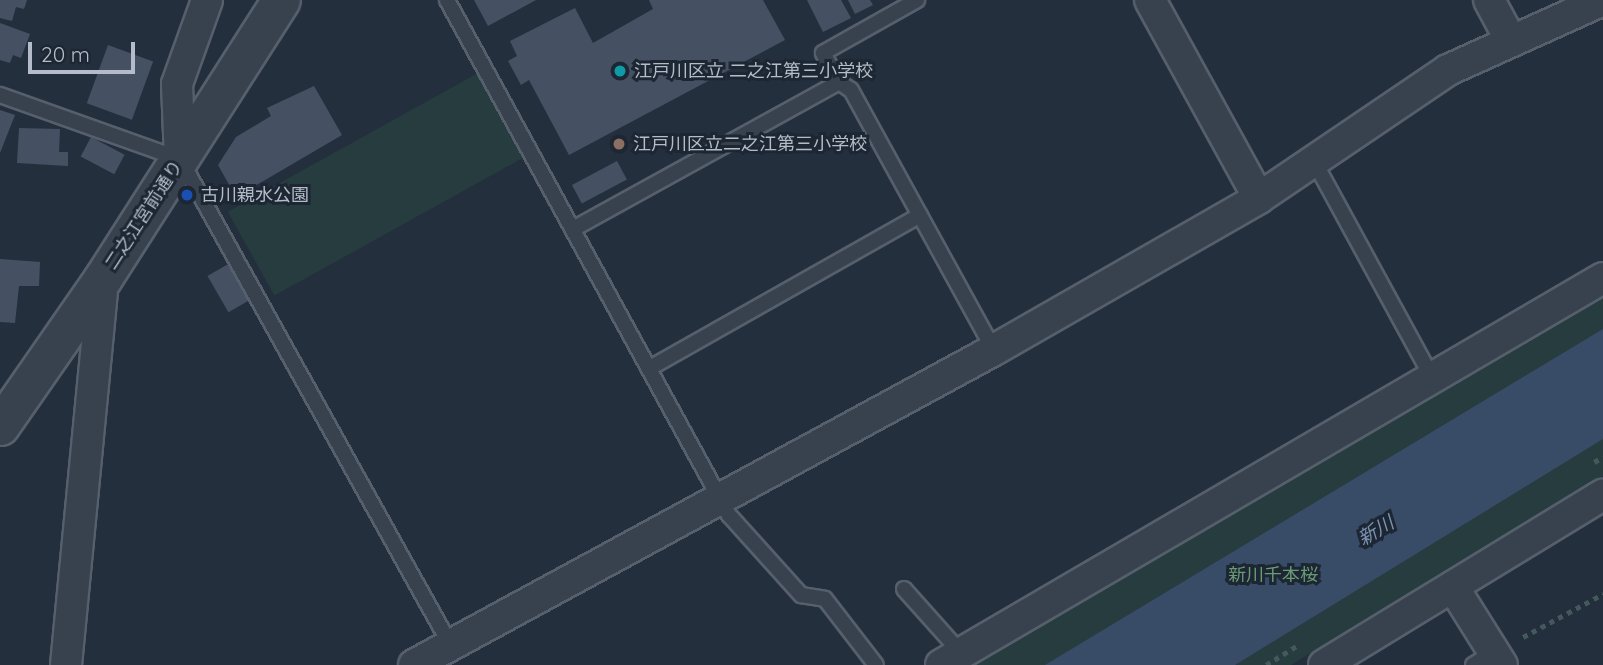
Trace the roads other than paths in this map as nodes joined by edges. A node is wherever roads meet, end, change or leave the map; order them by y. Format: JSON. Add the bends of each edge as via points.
{"nodes":[{"id":1,"x":207,"y":0,"type":"edge"},
{"id":2,"x":281,"y":0,"type":"edge"},
{"id":3,"x":447,"y":0,"type":"edge"},
{"id":4,"x":917,"y":0,"type":"edge"},
{"id":5,"x":1150,"y":0,"type":"edge"},
{"id":6,"x":1489,"y":0,"type":"edge"},
{"id":7,"x":1603,"y":0,"type":"edge"},
{"id":8,"x":1510,"y":39,"type":"junction"},
{"id":9,"x":839,"y":82,"type":"junction"},
{"id":10,"x":0,"y":95,"type":"edge"},
{"id":11,"x":180,"y":159,"type":"junction"},
{"id":12,"x":1314,"y":161,"type":"junction"},
{"id":13,"x":1259,"y":198,"type":"junction"},
{"id":14,"x":920,"y":215,"type":"junction"},
{"id":15,"x":573,"y":229,"type":"junction"},
{"id":16,"x":103,"y":278,"type":"junction"},
{"id":17,"x":1603,"y":278,"type":"edge"},
{"id":18,"x":994,"y":350,"type":"junction"},
{"id":19,"x":650,"y":368,"type":"junction"},
{"id":20,"x":1432,"y":377,"type":"junction"},
{"id":21,"x":0,"y":426,"type":"edge"},
{"id":22,"x":1603,"y":495,"type":"edge"},
{"id":23,"x":720,"y":496,"type":"junction"},
{"id":24,"x":1453,"y":587,"type":"junction"},
{"id":25,"x":904,"y":589,"type":"dead end"},
{"id":26,"x":450,"y":644,"type":"junction"},
{"id":27,"x":951,"y":659,"type":"edge"},
{"id":28,"x":1490,"y":661,"type":"edge"},
{"id":29,"x":66,"y":665,"type":"edge"},
{"id":30,"x":414,"y":665,"type":"edge"},
{"id":31,"x":876,"y":665,"type":"edge"},
{"id":32,"x":1324,"y":665,"type":"edge"}],
"edges":[{"from":1,"to":11,"type":"street","via":[[177,84]]},
{"from":2,"to":11,"type":"street","name":"二之江宮前通り"},
{"from":3,"to":15,"type":"lane"},
{"from":4,"to":9,"type":"lane","via":[[823,53]]},
{"from":5,"to":13,"type":"street"},
{"from":6,"to":8,"type":"street"},
{"from":7,"to":8,"type":"street"},
{"from":8,"to":12,"type":"street","via":[[1448,70]]},
{"from":9,"to":14,"type":"lane","via":[[851,90]]},
{"from":9,"to":15,"type":"lane"},
{"from":10,"to":11,"type":"lane"},
{"from":11,"to":16,"type":"street","name":"二之江宮前通り"},
{"from":11,"to":26,"type":"lane"},
{"from":12,"to":13,"type":"street"},
{"from":12,"to":20,"type":"lane"},
{"from":13,"to":18,"type":"street"},
{"from":14,"to":18,"type":"lane"},
{"from":14,"to":19,"type":"lane"},
{"from":15,"to":19,"type":"lane"},
{"from":16,"to":21,"type":"street","name":"二之江宮前通り"},
{"from":16,"to":29,"type":"street"},
{"from":17,"to":20,"type":"street"},
{"from":18,"to":23,"type":"street"},
{"from":19,"to":23,"type":"lane"},
{"from":20,"to":27,"type":"street"},
{"from":22,"to":24,"type":"street"},
{"from":23,"to":26,"type":"street"},
{"from":23,"to":31,"type":"lane","via":[[729,515],[802,595],[825,599]]},
{"from":24,"to":28,"type":"street"},
{"from":24,"to":32,"type":"street"},
{"from":25,"to":27,"type":"lane"},
{"from":26,"to":30,"type":"street"}]}
